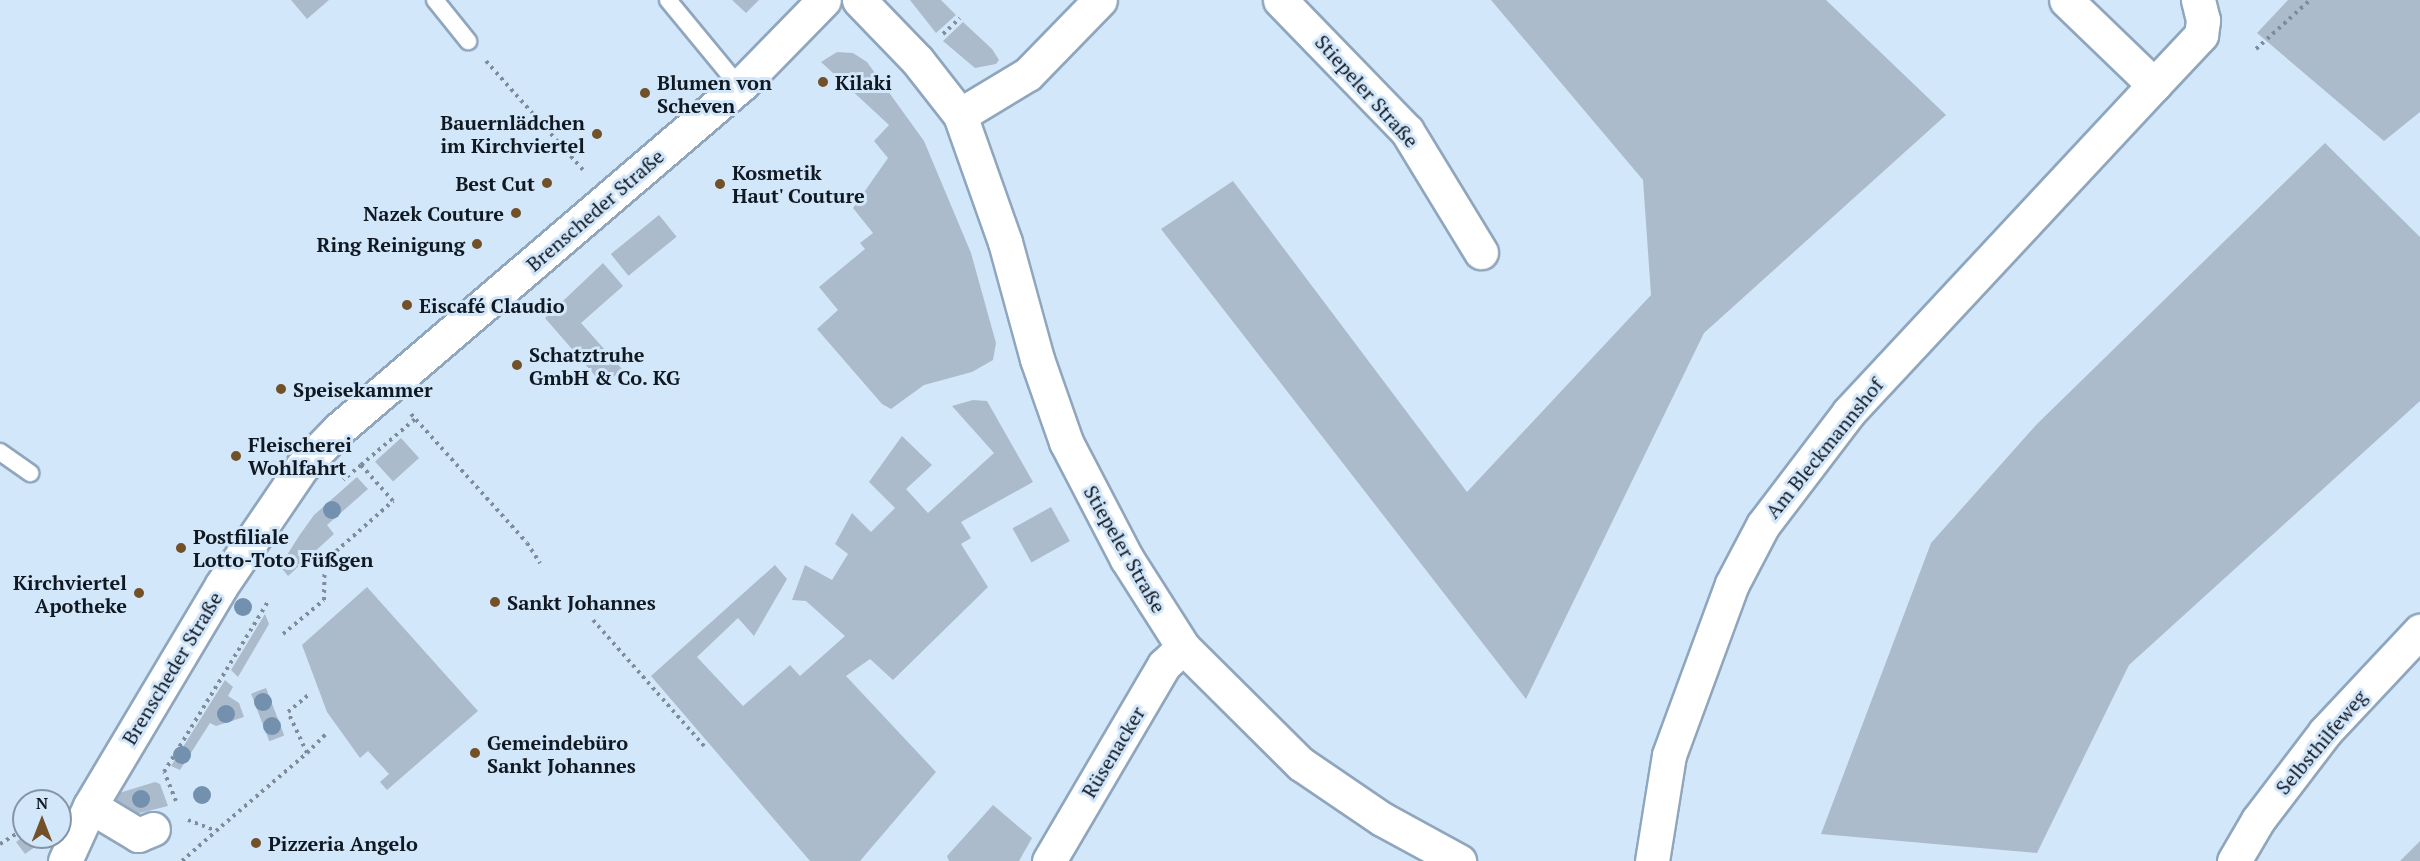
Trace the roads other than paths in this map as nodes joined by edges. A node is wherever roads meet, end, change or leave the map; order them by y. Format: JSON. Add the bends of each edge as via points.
{"nodes":[{"id":1,"x":435,"y":0,"type":"edge"},
{"id":2,"x":668,"y":0,"type":"edge"},
{"id":3,"x":824,"y":0,"type":"edge"},
{"id":4,"x":859,"y":0,"type":"edge"},
{"id":5,"x":1100,"y":0,"type":"edge"},
{"id":6,"x":1280,"y":0,"type":"edge"},
{"id":7,"x":2066,"y":0,"type":"edge"},
{"id":8,"x":2198,"y":0,"type":"edge"},
{"id":9,"x":468,"y":41,"type":"road end"},
{"id":10,"x":2154,"y":85,"type":"junction"},
{"id":11,"x":739,"y":86,"type":"junction"},
{"id":12,"x":960,"y":115,"type":"junction"},
{"id":13,"x":1481,"y":252,"type":"dead end"},
{"id":14,"x":0,"y":452,"type":"edge"},
{"id":15,"x":30,"y":473,"type":"dead end"},
{"id":16,"x":2420,"y":631,"type":"edge"},
{"id":17,"x":1184,"y":647,"type":"junction"},
{"id":18,"x":105,"y":815,"type":"dead end"},
{"id":19,"x":168,"y":823,"type":"road end"},
{"id":20,"x":65,"y":861,"type":"edge"},
{"id":21,"x":1049,"y":861,"type":"edge"},
{"id":22,"x":1459,"y":861,"type":"edge"},
{"id":23,"x":1652,"y":861,"type":"edge"},
{"id":24,"x":2234,"y":861,"type":"edge"}],
"edges":[{"from":1,"to":9,"type":"lane"},
{"from":2,"to":11,"type":"lane"},
{"from":3,"to":11,"type":"street","name":"Brenscheder Straße"},
{"from":4,"to":12,"type":"street","name":"Stiepeler Straße","via":[[917,60]]},
{"from":5,"to":12,"type":"street","via":[[1028,74]]},
{"from":6,"to":13,"type":"street","name":"Stiepeler Straße","via":[[1407,131]]},
{"from":7,"to":10,"type":"street"},
{"from":8,"to":10,"type":"street","name":"Am Bleckmannshof","via":[[2203,20],[2201,35]]},
{"from":10,"to":23,"type":"street","name":"Am Bleckmannshof","via":[[1849,412],[1763,525],[1732,584],[1669,755]]},
{"from":11,"to":20,"type":"street","name":"Brenscheder Straße","via":[[339,429],[302,467],[221,586],[90,806]]},
{"from":12,"to":17,"type":"street","name":"Stiepeler Straße","via":[[1005,242],[1037,359],[1066,442],[1126,559]]},
{"from":14,"to":15,"type":"lane"},
{"from":16,"to":24,"type":"street","name":"Selbsthilfeweg","via":[[2325,732],[2258,820]]},
{"from":17,"to":21,"type":"street","name":"Rüsenacker","via":[[1164,665]]},
{"from":17,"to":22,"type":"street","name":"Stiepeler Straße","via":[[1301,764],[1382,819]]},
{"from":18,"to":19,"type":"street","via":[[138,835]]}]}
